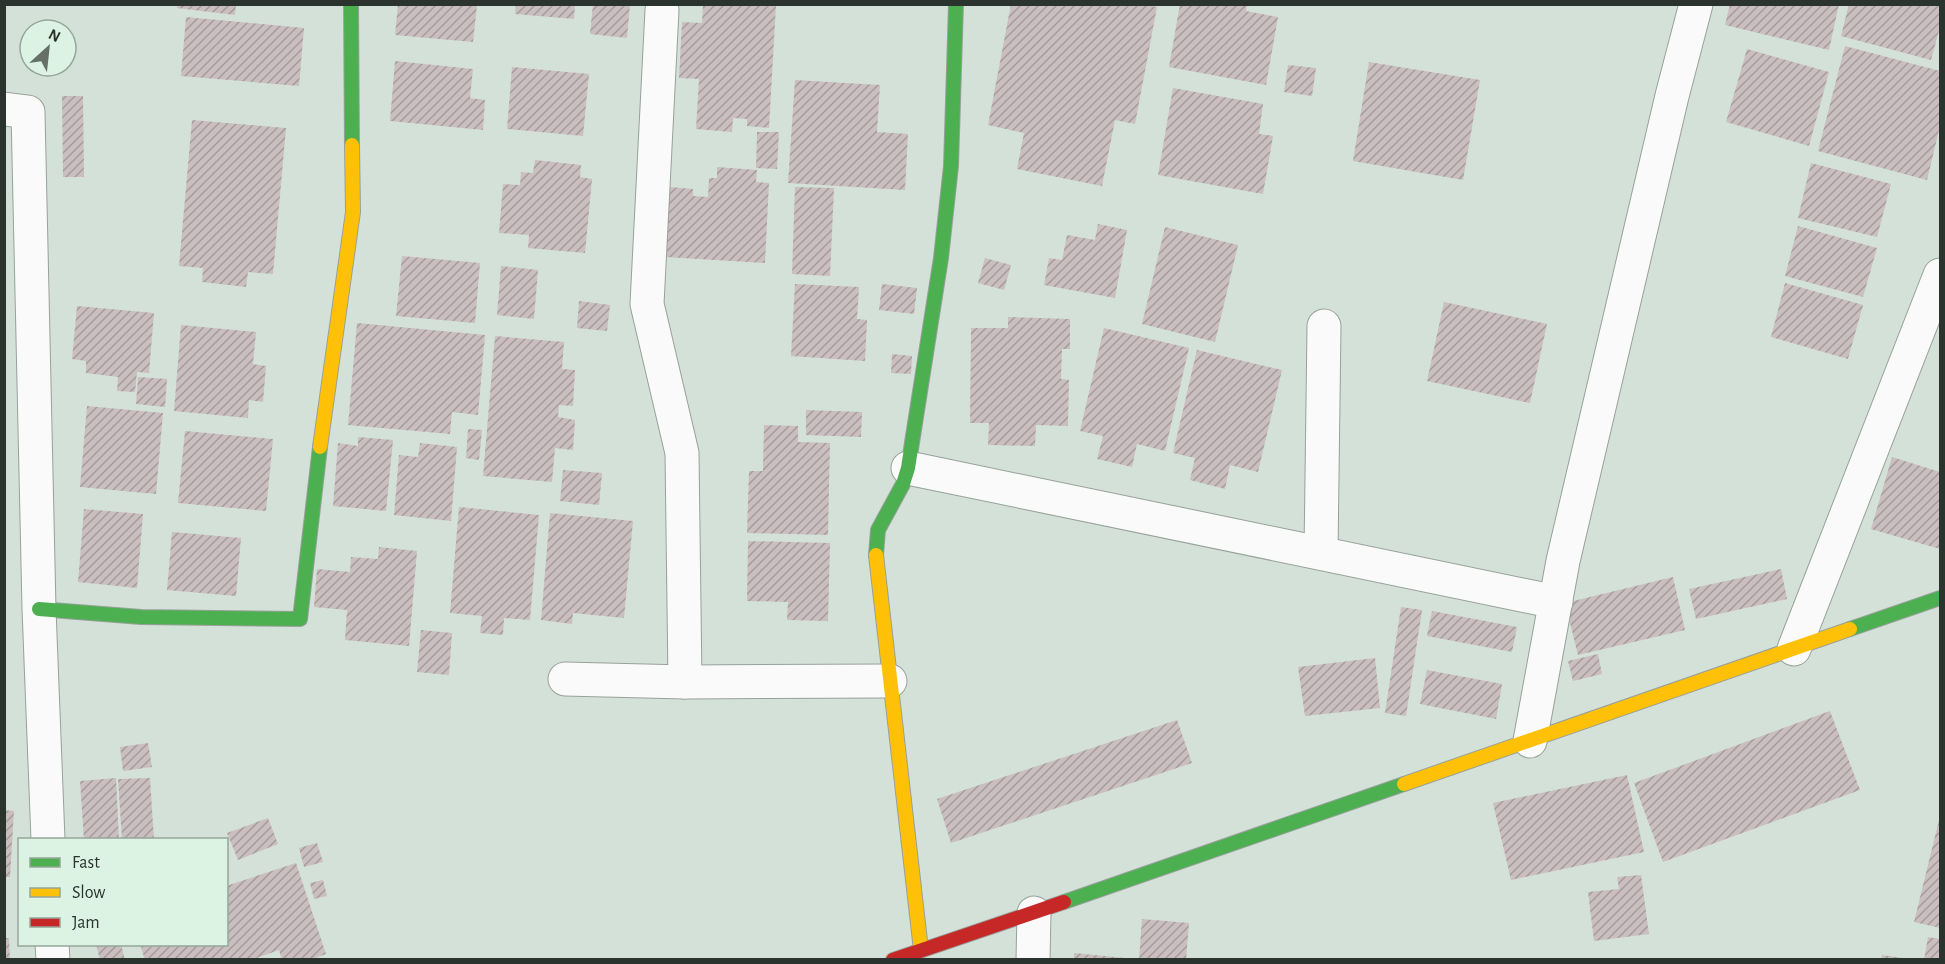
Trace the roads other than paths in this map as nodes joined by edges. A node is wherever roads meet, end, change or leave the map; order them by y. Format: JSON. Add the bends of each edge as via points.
{"nodes":[{"id":1,"x":351,"y":4,"type":"edge"},
{"id":2,"x":956,"y":4,"type":"edge"},
{"id":3,"x":1696,"y":4,"type":"edge"},
{"id":4,"x":662,"y":10,"type":"dead end"},
{"id":5,"x":4,"y":109,"type":"edge"},
{"id":6,"x":1941,"y":274,"type":"edge"},
{"id":7,"x":1324,"y":326,"type":"dead end"},
{"id":8,"x":908,"y":468,"type":"junction"},
{"id":9,"x":1321,"y":553,"type":"junction"},
{"id":10,"x":1941,"y":598,"type":"edge"},
{"id":11,"x":1556,"y":602,"type":"junction"},
{"id":12,"x":39,"y":609,"type":"junction"},
{"id":13,"x":1794,"y":649,"type":"junction"},
{"id":14,"x":565,"y":679,"type":"dead end"},
{"id":15,"x":890,"y":681,"type":"junction"},
{"id":16,"x":685,"y":682,"type":"junction"},
{"id":17,"x":1530,"y":741,"type":"junction"},
{"id":18,"x":48,"y":838,"type":"edge"},
{"id":19,"x":1034,"y":913,"type":"junction"},
{"id":20,"x":921,"y":950,"type":"junction"},
{"id":21,"x":893,"y":960,"type":"edge"},
{"id":22,"x":1033,"y":960,"type":"edge"}],
"edges":[{"from":1,"to":12,"type":"street","via":[[353,212],[314,488],[300,619],[141,617]]},
{"from":2,"to":8,"type":"street","via":[[951,166],[941,258]]},
{"from":3,"to":11,"type":"street"},
{"from":4,"to":16,"type":"street","via":[[646,303],[682,453]]},
{"from":5,"to":12,"type":"street","via":[[28,112]]},
{"from":6,"to":13,"type":"street"},
{"from":7,"to":9,"type":"street"},
{"from":8,"to":9,"type":"street"},
{"from":8,"to":15,"type":"street","via":[[878,530],[876,558]]},
{"from":9,"to":11,"type":"street"},
{"from":10,"to":13,"type":"street"},
{"from":11,"to":17,"type":"street"},
{"from":12,"to":18,"type":"street"},
{"from":13,"to":17,"type":"street"},
{"from":14,"to":16,"type":"street"},
{"from":15,"to":16,"type":"street"},
{"from":15,"to":20,"type":"street"},
{"from":17,"to":19,"type":"street"},
{"from":19,"to":20,"type":"street"},
{"from":19,"to":22,"type":"street"},
{"from":20,"to":21,"type":"street"}]}
